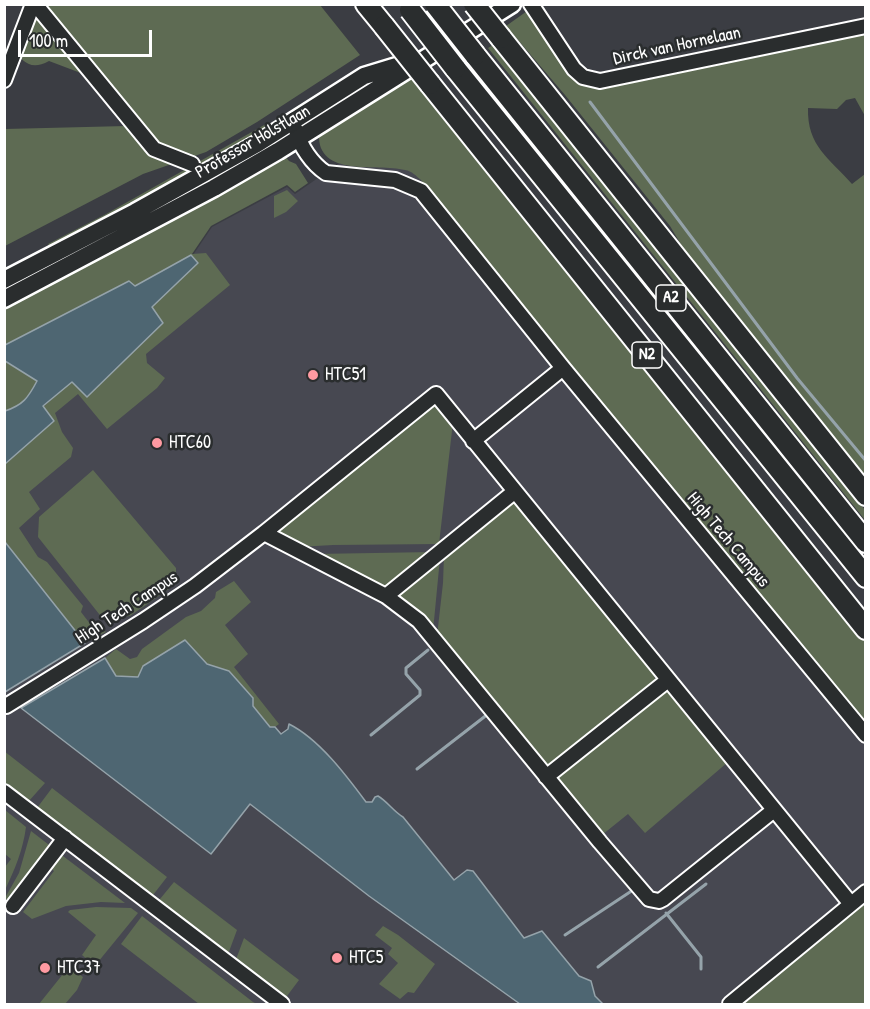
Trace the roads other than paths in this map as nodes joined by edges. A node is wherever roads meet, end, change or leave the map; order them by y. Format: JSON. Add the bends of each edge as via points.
{"nodes":[{"id":1,"x":34,"y":4,"type":"edge"},
{"id":2,"x":366,"y":4,"type":"edge"},
{"id":3,"x":435,"y":4,"type":"edge"},
{"id":4,"x":474,"y":4,"type":"edge"},
{"id":5,"x":498,"y":4,"type":"edge"},
{"id":6,"x":512,"y":4,"type":"edge"},
{"id":7,"x":531,"y":4,"type":"edge"},
{"id":8,"x":407,"y":7,"type":"edge"},
{"id":9,"x":866,"y":26,"type":"edge"},
{"id":10,"x":4,"y":80,"type":"edge"},
{"id":11,"x":300,"y":131,"type":"junction"},
{"id":12,"x":192,"y":164,"type":"dead end"},
{"id":13,"x":4,"y":280,"type":"edge"},
{"id":14,"x":4,"y":299,"type":"edge"},
{"id":15,"x":563,"y":368,"type":"junction"},
{"id":16,"x":473,"y":441,"type":"junction"},
{"id":17,"x":514,"y":492,"type":"junction"},
{"id":18,"x":866,"y":495,"type":"edge"},
{"id":19,"x":264,"y":533,"type":"junction"},
{"id":20,"x":866,"y":542,"type":"edge"},
{"id":21,"x":866,"y":577,"type":"edge"},
{"id":22,"x":386,"y":596,"type":"junction"},
{"id":23,"x":866,"y":629,"type":"edge"},
{"id":24,"x":668,"y":680,"type":"junction"},
{"id":25,"x":6,"y":706,"type":"edge"},
{"id":26,"x":866,"y":735,"type":"edge"},
{"id":27,"x":546,"y":777,"type":"junction"},
{"id":28,"x":4,"y":792,"type":"edge"},
{"id":29,"x":774,"y":810,"type":"junction"},
{"id":30,"x":65,"y":838,"type":"junction"},
{"id":31,"x":866,"y":892,"type":"edge"},
{"id":32,"x":851,"y":904,"type":"junction"},
{"id":33,"x":9,"y":911,"type":"edge"},
{"id":34,"x":282,"y":1005,"type":"edge"},
{"id":35,"x":730,"y":1005,"type":"edge"}],
"edges":[{"from":1,"to":10,"type":"street"},
{"from":1,"to":12,"type":"street","name":"Professor Holstlaan","via":[[154,149]]},
{"from":2,"to":23,"type":"highway","number":"N2","bridge":true},
{"from":3,"to":20,"type":"highway","number":"A2","bridge":true},
{"from":4,"to":18,"type":"highway","bridge":true},
{"from":5,"to":11,"type":"main road","name":"Professor Holstlaan","via":[[400,65],[364,76]]},
{"from":6,"to":11,"type":"main road","name":"Professor Holstlaan"},
{"from":7,"to":9,"type":"street","name":"Dirck van Hornelaan","via":[[574,69],[600,81]]},
{"from":8,"to":21,"type":"highway","number":"A2","bridge":true},
{"from":11,"to":13,"type":"main road","name":"Professor Holstlaan"},
{"from":11,"to":14,"type":"main road","name":"Professor Holstlaan","via":[[214,188]]},
{"from":11,"to":15,"type":"street","name":"High Tech Campus","via":[[326,173],[395,180],[421,191]]},
{"from":15,"to":16,"type":"street"},
{"from":15,"to":26,"type":"street","name":"High Tech Campus"},
{"from":16,"to":17,"type":"street","name":"High Tech Campus"},
{"from":16,"to":19,"type":"street","name":"High Tech Campus","via":[[436,394]]},
{"from":17,"to":22,"type":"street"},
{"from":17,"to":24,"type":"street","name":"High Tech Campus"},
{"from":19,"to":22,"type":"street"},
{"from":19,"to":25,"type":"street","name":"High Tech Campus","via":[[184,593]]},
{"from":22,"to":27,"type":"street","via":[[419,621]]},
{"from":24,"to":27,"type":"street"},
{"from":24,"to":29,"type":"street","name":"High Tech Campus"},
{"from":27,"to":29,"type":"street","via":[[645,897],[654,901],[663,899]]},
{"from":28,"to":30,"type":"street"},
{"from":29,"to":32,"type":"street","name":"High Tech Campus"},
{"from":30,"to":33,"type":"street"},
{"from":30,"to":34,"type":"street"},
{"from":31,"to":32,"type":"street"},
{"from":32,"to":35,"type":"street"}]}
